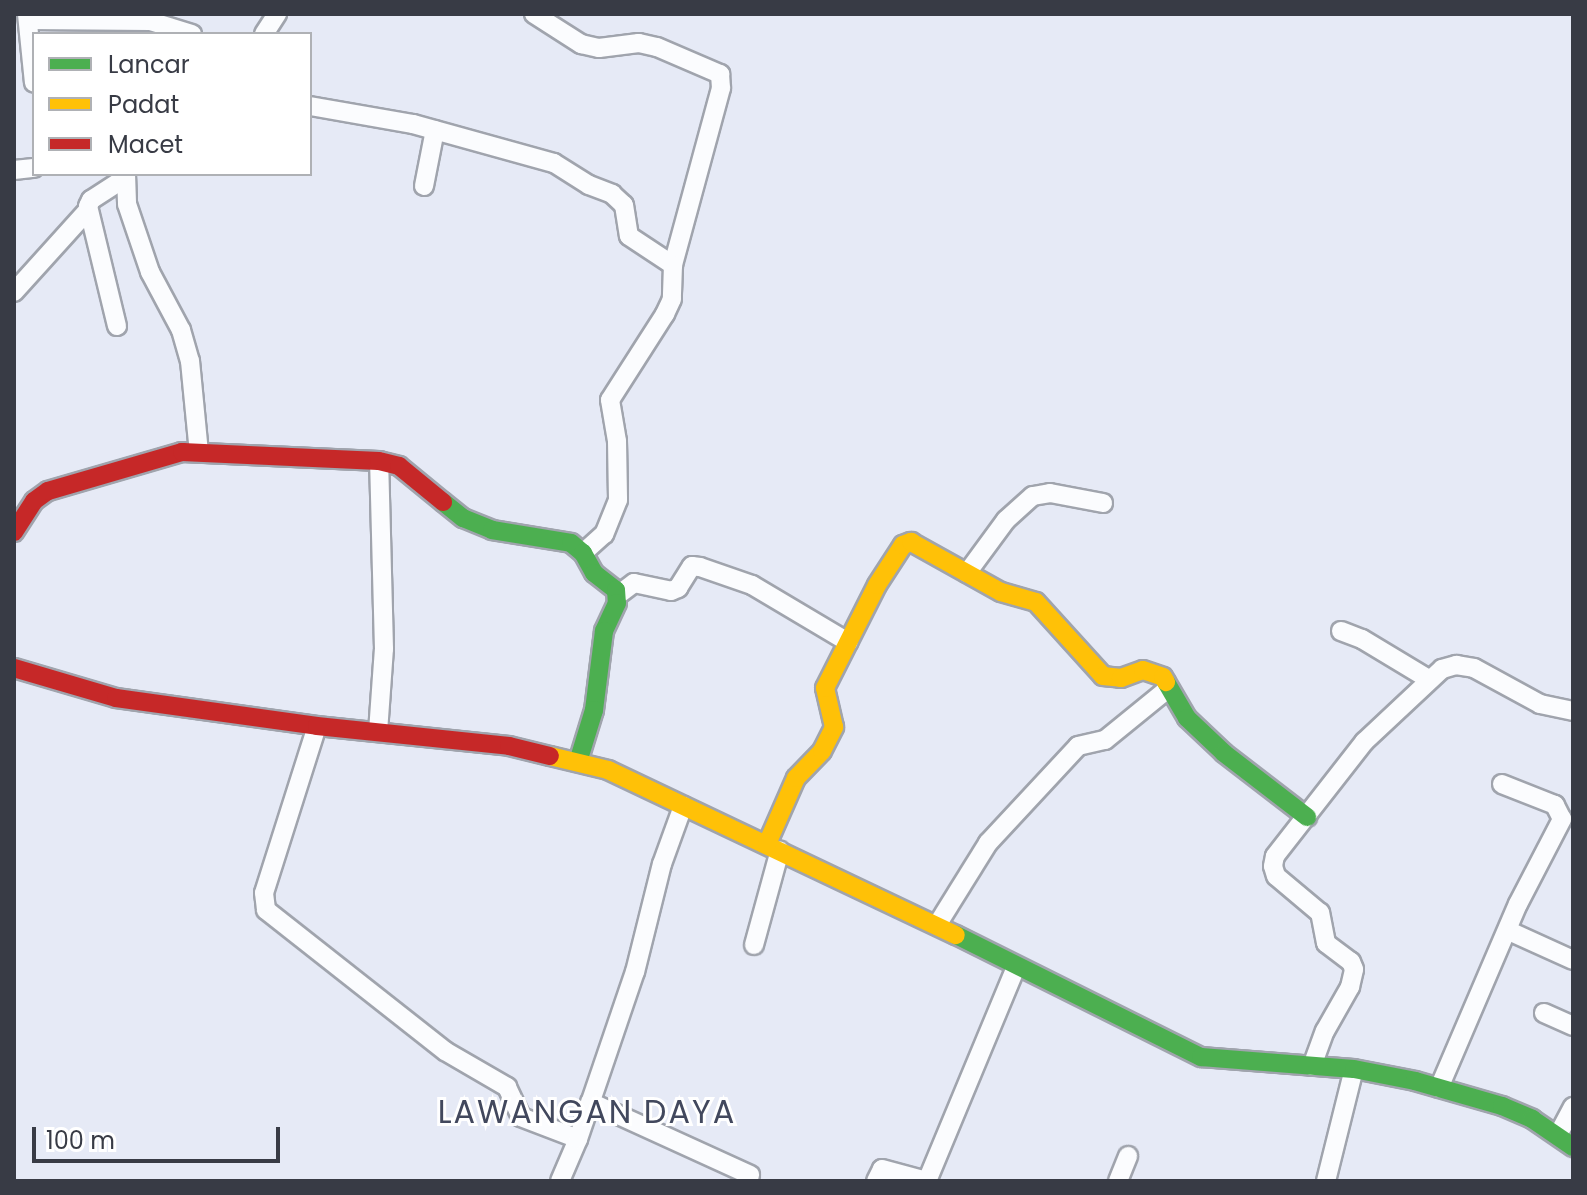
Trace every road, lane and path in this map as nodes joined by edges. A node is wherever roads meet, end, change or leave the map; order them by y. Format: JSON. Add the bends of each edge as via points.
{"nodes":[{"id":1,"x":277,"y":14,"type":"edge"},
{"id":2,"x":534,"y":14,"type":"edge"},
{"id":3,"x":27,"y":17,"type":"edge"},
{"id":4,"x":186,"y":32,"type":"edge"},
{"id":5,"x":265,"y":32,"type":"edge"},
{"id":6,"x":22,"y":52,"type":"edge"},
{"id":7,"x":32,"y":78,"type":"edge"},
{"id":8,"x":312,"y":106,"type":"edge"},
{"id":9,"x":435,"y":130,"type":"junction"},
{"id":10,"x":125,"y":176,"type":"edge"},
{"id":11,"x":424,"y":186,"type":"dead end"},
{"id":12,"x":88,"y":210,"type":"junction"},
{"id":13,"x":673,"y":265,"type":"junction"},
{"id":14,"x":14,"y":292,"type":"edge"},
{"id":15,"x":117,"y":326,"type":"dead end"},
{"id":16,"x":199,"y":452,"type":"junction"},
{"id":17,"x":379,"y":461,"type":"junction"},
{"id":18,"x":1103,"y":503,"type":"dead end"},
{"id":19,"x":14,"y":532,"type":"edge"},
{"id":20,"x":583,"y":553,"type":"junction"},
{"id":21,"x":967,"y":573,"type":"junction"},
{"id":22,"x":618,"y":595,"type":"junction"},
{"id":23,"x":1341,"y":631,"type":"dead end"},
{"id":24,"x":848,"y":642,"type":"junction"},
{"id":25,"x":14,"y":668,"type":"edge"},
{"id":26,"x":1430,"y":680,"type":"junction"},
{"id":27,"x":1169,"y":688,"type":"junction"},
{"id":28,"x":1573,"y":711,"type":"edge"},
{"id":29,"x":317,"y":726,"type":"junction"},
{"id":30,"x":378,"y":732,"type":"junction"},
{"id":31,"x":578,"y":762,"type":"junction"},
{"id":32,"x":1502,"y":784,"type":"dead end"},
{"id":33,"x":683,"y":806,"type":"junction"},
{"id":34,"x":1307,"y":817,"type":"junction"},
{"id":35,"x":774,"y":847,"type":"junction"},
{"id":36,"x":937,"y":925,"type":"junction"},
{"id":37,"x":1509,"y":931,"type":"junction"},
{"id":38,"x":754,"y":945,"type":"dead end"},
{"id":39,"x":1573,"y":960,"type":"edge"},
{"id":40,"x":1016,"y":967,"type":"junction"},
{"id":41,"x":1544,"y":1013,"type":"dead end"},
{"id":42,"x":1573,"y":1026,"type":"edge"},
{"id":43,"x":1312,"y":1066,"type":"junction"},
{"id":44,"x":1354,"y":1069,"type":"junction"},
{"id":45,"x":1439,"y":1088,"type":"junction"},
{"id":46,"x":590,"y":1102,"type":"junction"},
{"id":47,"x":1573,"y":1107,"type":"edge"},
{"id":48,"x":578,"y":1139,"type":"junction"},
{"id":49,"x":1566,"y":1141,"type":"edge"},
{"id":50,"x":1128,"y":1156,"type":"dead end"},
{"id":51,"x":750,"y":1175,"type":"dead end"},
{"id":52,"x":560,"y":1181,"type":"edge"},
{"id":53,"x":876,"y":1181,"type":"edge"},
{"id":54,"x":1118,"y":1181,"type":"edge"},
{"id":55,"x":1326,"y":1181,"type":"edge"}],
"edges":[{"from":1,"to":5,"type":"street"},
{"from":2,"to":13,"type":"street","via":[[581,44],[599,48],[639,43],[720,74],[721,88]]},
{"from":3,"to":4,"type":"street","via":[[150,21]]},
{"from":3,"to":6,"type":"street"},
{"from":6,"to":7,"type":"street"},
{"from":8,"to":9,"type":"street"},
{"from":9,"to":11,"type":"street"},
{"from":9,"to":13,"type":"street","via":[[554,163],[612,194],[624,205],[629,236]]},
{"from":10,"to":12,"type":"street","via":[[91,200]]},
{"from":10,"to":16,"type":"street","via":[[127,204],[150,272],[181,330],[190,361]]},
{"from":12,"to":14,"type":"street"},
{"from":12,"to":15,"type":"street"},
{"from":13,"to":20,"type":"street","via":[[672,299],[665,314],[610,400],[618,500],[604,534]]},
{"from":16,"to":17,"type":"street"},
{"from":16,"to":19,"type":"street","via":[[182,452],[48,491],[34,501]]},
{"from":17,"to":20,"type":"street","via":[[411,474],[463,518],[492,530],[571,543]]},
{"from":17,"to":30,"type":"street","via":[[384,649]]},
{"from":18,"to":21,"type":"street","via":[[1050,493],[1033,496],[1006,520]]},
{"from":20,"to":22,"type":"street","via":[[594,573]]},
{"from":21,"to":24,"type":"street","via":[[918,544],[903,545]]},
{"from":21,"to":27,"type":"street","via":[[1001,592],[1036,602],[1103,676],[1121,678],[1143,670],[1163,677]]},
{"from":22,"to":24,"type":"street","via":[[634,583],[671,591],[692,566],[700,567],[752,585]]},
{"from":22,"to":31,"type":"street","via":[[604,631],[594,710]]},
{"from":23,"to":26,"type":"street"},
{"from":24,"to":35,"type":"street","via":[[825,688],[834,727],[822,751],[796,778]]},
{"from":25,"to":29,"type":"street","via":[[116,698]]},
{"from":26,"to":28,"type":"street","via":[[1456,665],[1474,668],[1540,704]]},
{"from":26,"to":34,"type":"street","via":[[1364,742]]},
{"from":27,"to":34,"type":"street","via":[[1187,718],[1224,753]]},
{"from":27,"to":36,"type":"street","via":[[1105,740],[1078,746],[988,843]]},
{"from":29,"to":30,"type":"street"},
{"from":29,"to":48,"type":"street","via":[[264,893],[266,910],[445,1051],[507,1087],[521,1117]]},
{"from":30,"to":31,"type":"street","via":[[509,746]]},
{"from":31,"to":33,"type":"street","via":[[635,780]]},
{"from":32,"to":37,"type":"street","via":[[1555,805],[1562,819]]},
{"from":33,"to":35,"type":"street"},
{"from":33,"to":46,"type":"street"},
{"from":34,"to":43,"type":"street","via":[[1275,856],[1276,876],[1320,913],[1326,943],[1354,969]]},
{"from":35,"to":36,"type":"street"},
{"from":35,"to":38,"type":"street"},
{"from":36,"to":40,"type":"street"},
{"from":37,"to":39,"type":"street"},
{"from":37,"to":45,"type":"street"},
{"from":40,"to":43,"type":"street","via":[[1201,1057]]},
{"from":40,"to":53,"type":"street","via":[[927,1181],[882,1169]]},
{"from":41,"to":42,"type":"street"},
{"from":43,"to":44,"type":"street"},
{"from":44,"to":45,"type":"street"},
{"from":44,"to":55,"type":"street"},
{"from":45,"to":49,"type":"street","via":[[1502,1106]]},
{"from":46,"to":48,"type":"street"},
{"from":46,"to":51,"type":"street"},
{"from":47,"to":49,"type":"street"},
{"from":48,"to":52,"type":"street"},
{"from":50,"to":54,"type":"street"}]}
